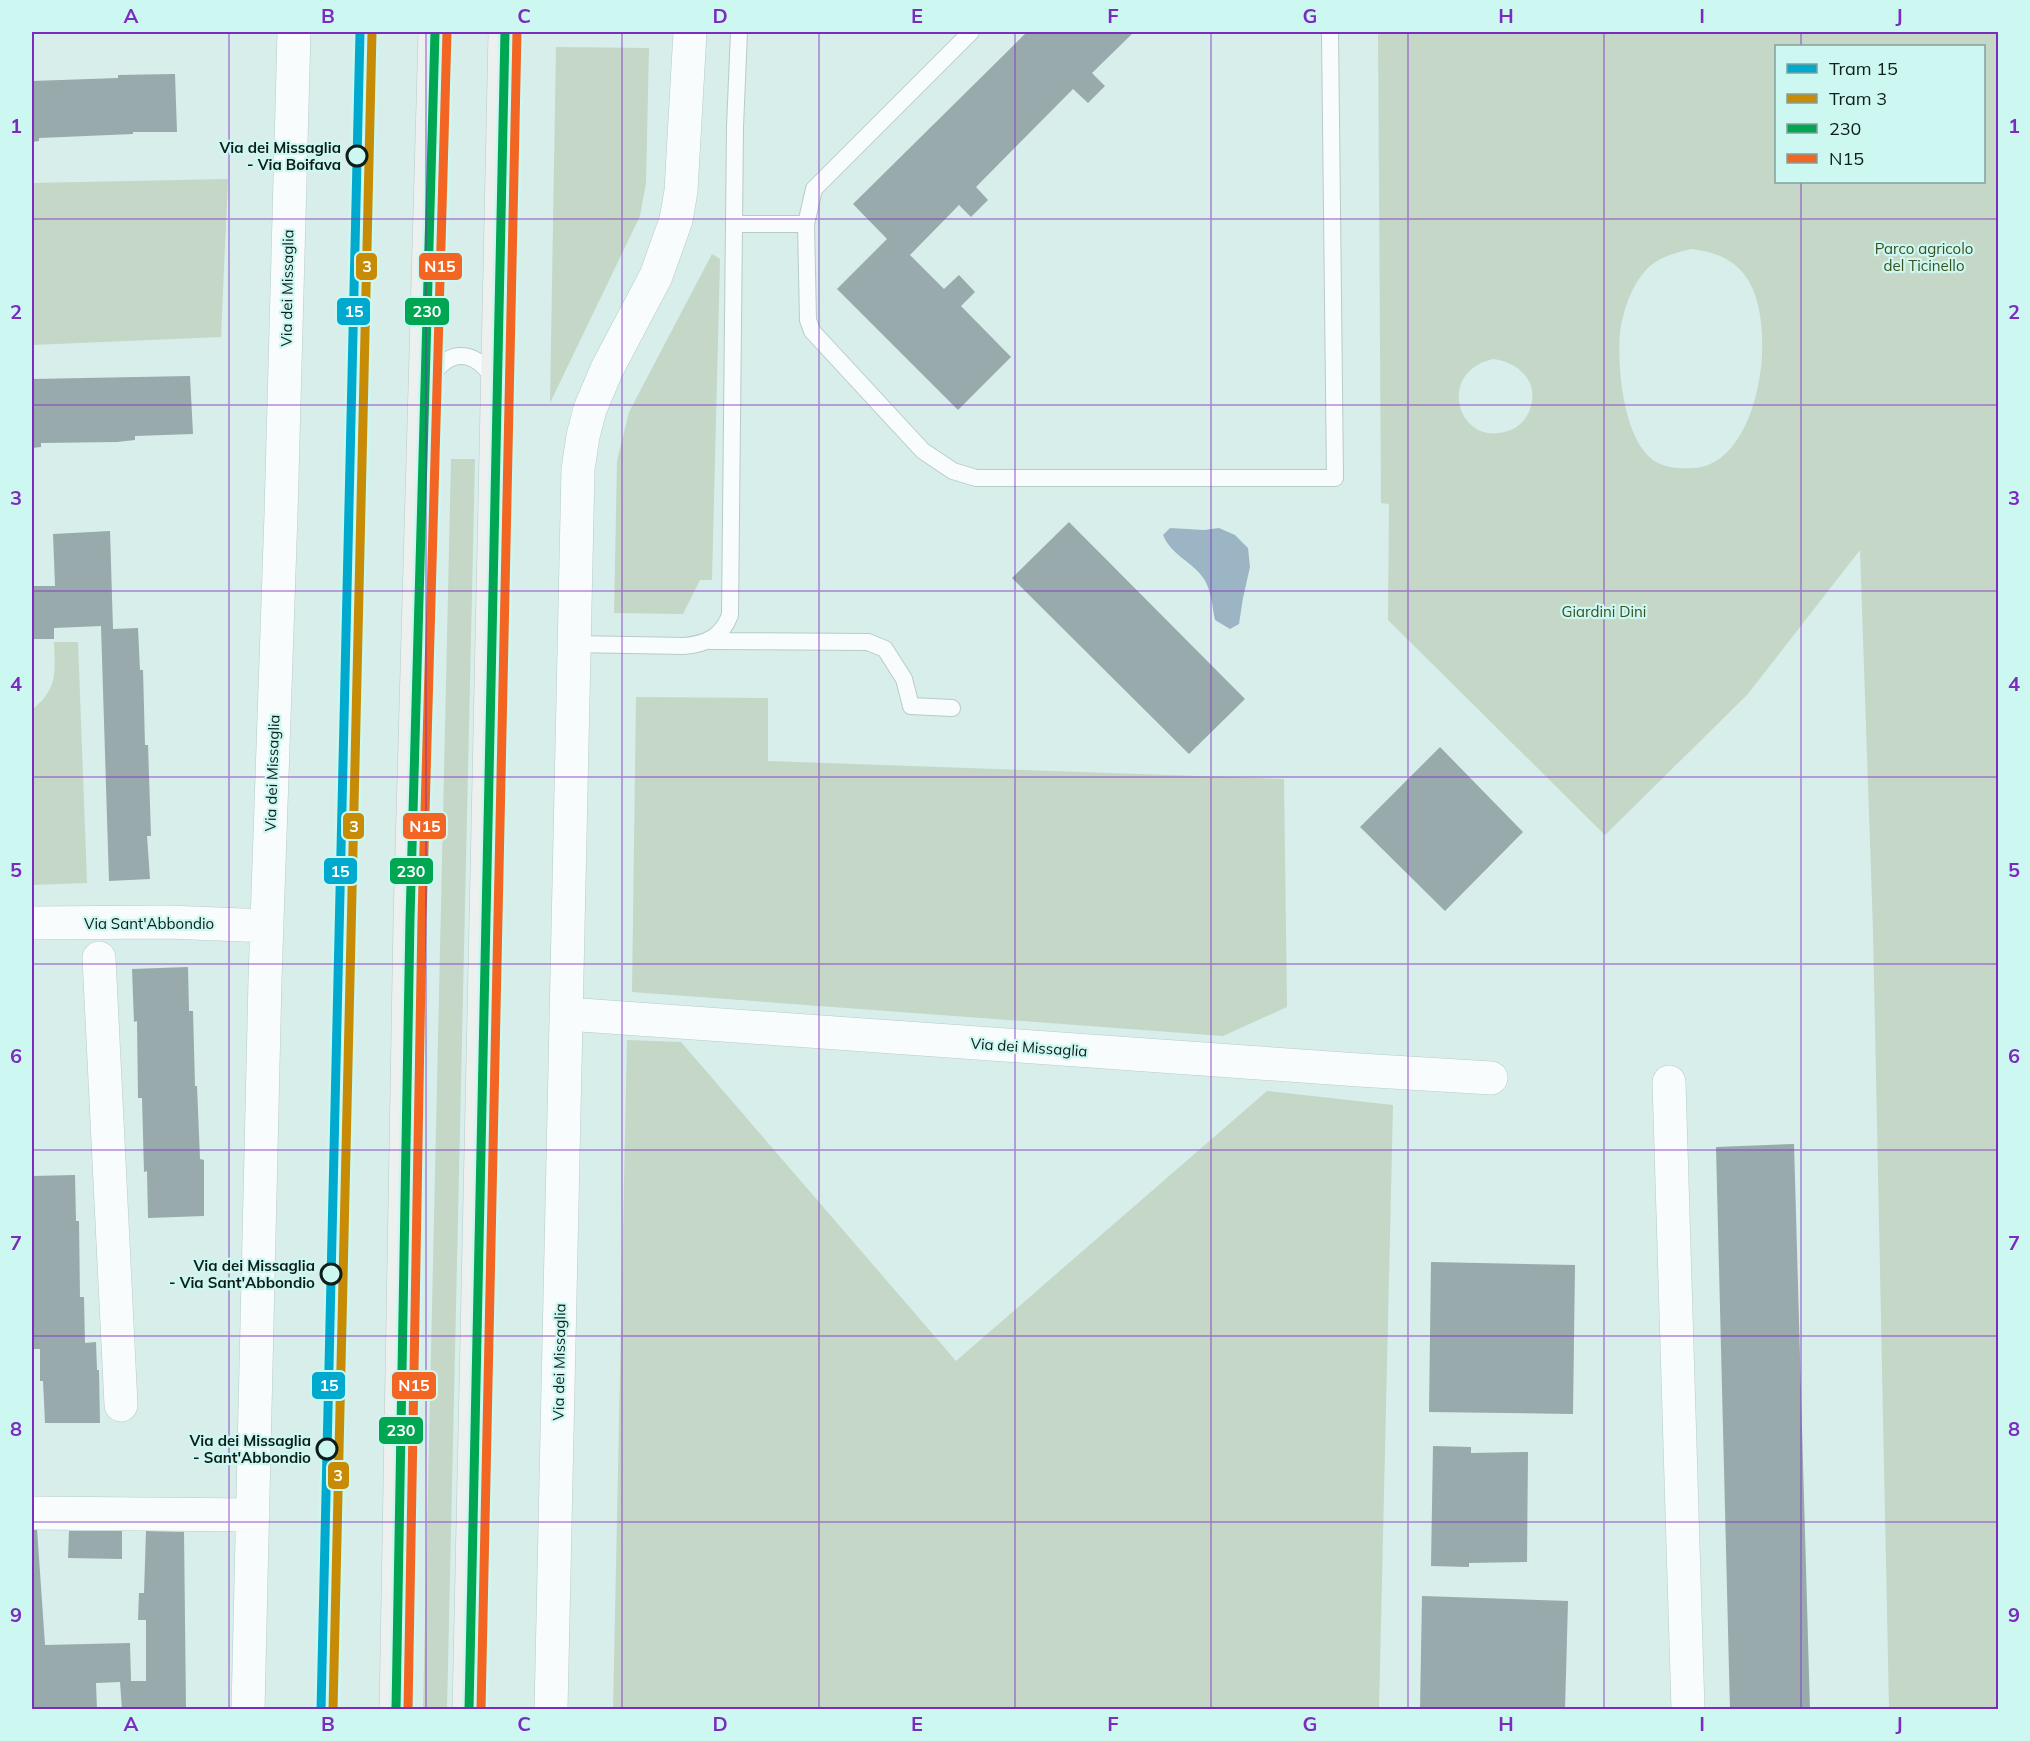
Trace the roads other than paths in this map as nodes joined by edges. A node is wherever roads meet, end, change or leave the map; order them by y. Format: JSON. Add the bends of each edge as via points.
{"nodes":[{"id":1,"x":294,"y":32,"type":"edge"},
{"id":2,"x":435,"y":32,"type":"edge"},
{"id":3,"x":505,"y":32,"type":"edge"},
{"id":4,"x":690,"y":32,"type":"edge"},
{"id":5,"x":739,"y":32,"type":"edge"},
{"id":6,"x":971,"y":32,"type":"edge"},
{"id":7,"x":1330,"y":32,"type":"edge"},
{"id":8,"x":735,"y":224,"type":"junction"},
{"id":9,"x":806,"y":224,"type":"junction"},
{"id":10,"x":425,"y":391,"type":"junction"},
{"id":11,"x":497,"y":393,"type":"junction"},
{"id":12,"x":710,"y":641,"type":"junction"},
{"id":13,"x":574,"y":644,"type":"junction"},
{"id":14,"x":952,"y":708,"type":"dead end"},
{"id":15,"x":32,"y":923,"type":"edge"},
{"id":16,"x":267,"y":926,"type":"junction"},
{"id":17,"x":99,"y":958,"type":"dead end"},
{"id":18,"x":567,"y":1014,"type":"junction"},
{"id":19,"x":1491,"y":1078,"type":"dead end"},
{"id":20,"x":1669,"y":1082,"type":"dead end"},
{"id":21,"x":121,"y":1405,"type":"dead end"},
{"id":22,"x":32,"y":1513,"type":"edge"},
{"id":23,"x":253,"y":1515,"type":"junction"},
{"id":24,"x":248,"y":1710,"type":"edge"},
{"id":25,"x":396,"y":1710,"type":"edge"},
{"id":26,"x":469,"y":1710,"type":"edge"},
{"id":27,"x":551,"y":1710,"type":"edge"},
{"id":28,"x":1688,"y":1710,"type":"edge"}],
"edges":[{"from":1,"to":16,"type":"street","name":"Via dei Missaglia"},
{"from":2,"to":10,"type":"main road"},
{"from":3,"to":11,"type":"main road"},
{"from":4,"to":13,"type":"street","name":"Via dei Missaglia","via":[[676,220],[656,276],[598,388],[583,436],[578,469]]},
{"from":5,"to":8,"type":"lane"},
{"from":6,"to":9,"type":"lane","via":[[814,189]]},
{"from":7,"to":9,"type":"lane","via":[[1335,478],[976,478],[953,471],[923,451],[812,331],[808,320]]},
{"from":8,"to":9,"type":"lane"},
{"from":8,"to":12,"type":"lane","via":[[730,615],[726,626]]},
{"from":10,"to":11,"type":"lane","via":[[444,362],[461,355],[470,356],[485,367]]},
{"from":10,"to":25,"type":"main road","via":[[410,920]]},
{"from":11,"to":26,"type":"main road"},
{"from":12,"to":13,"type":"lane","via":[[684,646]]},
{"from":12,"to":14,"type":"lane","via":[[868,642],[885,649],[904,680],[911,706]]},
{"from":13,"to":18,"type":"street","name":"Via dei Missaglia"},
{"from":15,"to":16,"type":"street","name":"Via Sant'Abbondio"},
{"from":16,"to":23,"type":"street","name":"Via dei Missaglia"},
{"from":17,"to":21,"type":"street"},
{"from":18,"to":19,"type":"street","name":"Via dei Missaglia"},
{"from":18,"to":27,"type":"street","name":"Via dei Missaglia"},
{"from":20,"to":28,"type":"street"},
{"from":22,"to":23,"type":"street"},
{"from":23,"to":24,"type":"street","name":"Via dei Missaglia"}]}
